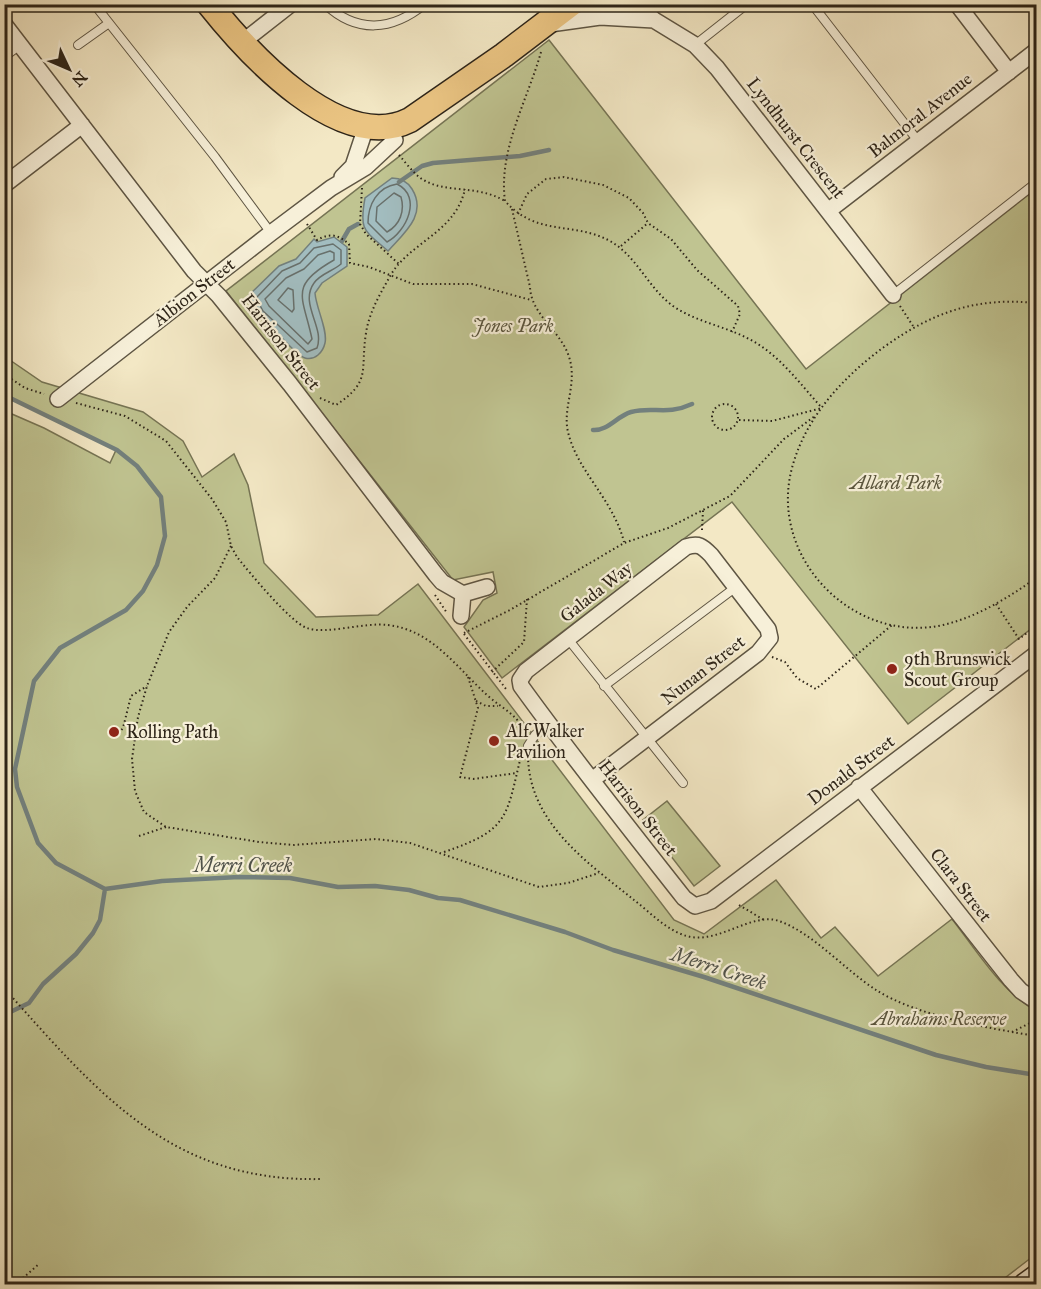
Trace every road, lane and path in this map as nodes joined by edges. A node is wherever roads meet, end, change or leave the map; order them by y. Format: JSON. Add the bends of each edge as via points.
{"nodes":[{"id":1,"x":94,"y":4,"type":"edge"},
{"id":2,"x":209,"y":4,"type":"edge"},
{"id":3,"x":291,"y":4,"type":"edge"},
{"id":4,"x":325,"y":4,"type":"edge"},
{"id":5,"x":426,"y":4,"type":"edge"},
{"id":6,"x":571,"y":4,"type":"edge"},
{"id":7,"x":637,"y":4,"type":"edge"},
{"id":8,"x":747,"y":4,"type":"edge"},
{"id":9,"x":812,"y":4,"type":"edge"},
{"id":10,"x":957,"y":4,"type":"edge"},
{"id":11,"x":654,"y":20,"type":"junction"},
{"id":12,"x":108,"y":23,"type":"junction"},
{"id":13,"x":4,"y":24,"type":"edge"},
{"id":14,"x":545,"y":24,"type":"junction"},
{"id":15,"x":240,"y":44,"type":"junction"},
{"id":16,"x":20,"y":45,"type":"junction"},
{"id":17,"x":78,"y":45,"type":"dead end"},
{"id":18,"x":695,"y":45,"type":"junction"},
{"id":19,"x":542,"y":49,"type":"dead end"},
{"id":20,"x":1036,"y":51,"type":"edge"},
{"id":21,"x":504,"y":56,"type":"junction"},
{"id":22,"x":4,"y":57,"type":"edge"},
{"id":23,"x":1009,"y":72,"type":"junction"},
{"id":24,"x":82,"y":125,"type":"junction"},
{"id":25,"x":364,"y":133,"type":"junction"},
{"id":26,"x":395,"y":140,"type":"junction"},
{"id":27,"x":918,"y":141,"type":"junction"},
{"id":28,"x":410,"y":168,"type":"dead end"},
{"id":29,"x":1036,"y":183,"type":"edge"},
{"id":30,"x":4,"y":185,"type":"edge"},
{"id":31,"x":360,"y":185,"type":"dead end"},
{"id":32,"x":331,"y":188,"type":"junction"},
{"id":33,"x":465,"y":189,"type":"junction"},
{"id":34,"x":505,"y":201,"type":"junction"},
{"id":35,"x":512,"y":209,"type":"junction"},
{"id":36,"x":828,"y":212,"type":"junction"},
{"id":37,"x":518,"y":214,"type":"junction"},
{"id":38,"x":648,"y":223,"type":"junction"},
{"id":39,"x":310,"y":229,"type":"dead end"},
{"id":40,"x":271,"y":234,"type":"junction"},
{"id":41,"x":620,"y":247,"type":"junction"},
{"id":42,"x":399,"y":264,"type":"junction"},
{"id":43,"x":390,"y":275,"type":"junction"},
{"id":44,"x":206,"y":283,"type":"junction"},
{"id":45,"x":893,"y":295,"type":"junction"},
{"id":46,"x":531,"y":300,"type":"junction"},
{"id":47,"x":1036,"y":303,"type":"edge"},
{"id":48,"x":913,"y":326,"type":"junction"},
{"id":49,"x":732,"y":332,"type":"junction"},
{"id":50,"x":4,"y":374,"type":"edge"},
{"id":51,"x":318,"y":397,"type":"dead end"},
{"id":52,"x":58,"y":399,"type":"junction"},
{"id":53,"x":822,"y":408,"type":"junction"},
{"id":54,"x":818,"y":415,"type":"junction"},
{"id":55,"x":739,"y":420,"type":"junction"},
{"id":56,"x":703,"y":510,"type":"junction"},
{"id":57,"x":624,"y":543,"type":"junction"},
{"id":58,"x":701,"y":545,"type":"junction"},
{"id":59,"x":436,"y":575,"type":"junction"},
{"id":60,"x":1036,"y":578,"type":"edge"},
{"id":61,"x":487,"y":587,"type":"dead end"},
{"id":62,"x":736,"y":587,"type":"junction"},
{"id":63,"x":463,"y":594,"type":"junction"},
{"id":64,"x":528,"y":599,"type":"junction"},
{"id":65,"x":996,"y":604,"type":"junction"},
{"id":66,"x":455,"y":616,"type":"joint"},
{"id":67,"x":893,"y":624,"type":"junction"},
{"id":68,"x":1036,"y":626,"type":"edge"},
{"id":69,"x":568,"y":639,"type":"junction"},
{"id":70,"x":758,"y":652,"type":"junction"},
{"id":71,"x":1036,"y":654,"type":"edge"},
{"id":72,"x":492,"y":672,"type":"junction"},
{"id":73,"x":468,"y":676,"type":"dead end"},
{"id":74,"x":520,"y":680,"type":"joint"},
{"id":75,"x":147,"y":686,"type":"junction"},
{"id":76,"x":604,"y":686,"type":"junction"},
{"id":77,"x":509,"y":693,"type":"dead end"},
{"id":78,"x":476,"y":701,"type":"junction"},
{"id":79,"x":500,"y":706,"type":"dead end"},
{"id":80,"x":549,"y":724,"type":"junction"},
{"id":81,"x":114,"y":732,"type":"dead end"},
{"id":82,"x":648,"y":737,"type":"junction"},
{"id":83,"x":528,"y":746,"type":"joint"},
{"id":84,"x":517,"y":773,"type":"junction"},
{"id":85,"x":592,"y":780,"type":"junction"},
{"id":86,"x":683,"y":783,"type":"dead end"},
{"id":87,"x":859,"y":787,"type":"junction"},
{"id":88,"x":166,"y":827,"type":"junction"},
{"id":89,"x":139,"y":836,"type":"dead end"},
{"id":90,"x":442,"y":853,"type":"junction"},
{"id":91,"x":599,"y":873,"type":"dead end"},
{"id":92,"x":686,"y":901,"type":"joint"},
{"id":93,"x":739,"y":905,"type":"dead end"},
{"id":94,"x":764,"y":920,"type":"dead end"},
{"id":95,"x":4,"y":988,"type":"edge"},
{"id":96,"x":1036,"y":1002,"type":"edge"},
{"id":97,"x":1036,"y":1020,"type":"edge"},
{"id":98,"x":1012,"y":1032,"type":"dead end"},
{"id":99,"x":322,"y":1179,"type":"dead end"},
{"id":100,"x":39,"y":1264,"type":"dead end"},
{"id":101,"x":1036,"y":1276,"type":"edge"},
{"id":102,"x":16,"y":1284,"type":"edge"},
{"id":103,"x":1025,"y":1284,"type":"edge"}],
"edges":[{"from":1,"to":12,"type":"lane"},
{"from":2,"to":15,"type":"main road"},
{"from":3,"to":15,"type":"street"},
{"from":4,"to":5,"type":"lane","via":[[346,21],[368,26],[401,20]]},
{"from":6,"to":14,"type":"main road","name":"Albion Street"},
{"from":7,"to":11,"type":"street","name":"Lyndhurst Crescent"},
{"from":8,"to":18,"type":"lane"},
{"from":9,"to":27,"type":"lane"},
{"from":10,"to":23,"type":"street"},
{"from":11,"to":14,"type":"street","name":"Lyndhurst Crescent","via":[[600,17]]},
{"from":11,"to":18,"type":"street","name":"Lyndhurst Crescent"},
{"from":12,"to":17,"type":"lane"},
{"from":12,"to":40,"type":"lane"},
{"from":13,"to":16,"type":"street","name":"Harrison Street"},
{"from":14,"to":21,"type":"main road","name":"Albion Street"},
{"from":15,"to":25,"type":"main road","via":[[295,92]]},
{"from":16,"to":22,"type":"lane"},
{"from":16,"to":24,"type":"street","name":"Harrison Street"},
{"from":18,"to":36,"type":"street","name":"Lyndhurst Crescent","via":[[742,99]]},
{"from":19,"to":34,"type":"path","via":[[505,165]]},
{"from":20,"to":23,"type":"street","name":"Balmoral Avenue"},
{"from":21,"to":25,"type":"main road","name":"Albion Street","via":[[410,120]]},
{"from":21,"to":26,"type":"main road","name":"Albion Street","via":[[435,116]]},
{"from":23,"to":27,"type":"street","name":"Balmoral Avenue"},
{"from":24,"to":30,"type":"street"},
{"from":24,"to":44,"type":"street","name":"Harrison Street"},
{"from":25,"to":26,"type":"main road"},
{"from":25,"to":32,"type":"street","name":"Albion Street","via":[[353,166]]},
{"from":26,"to":32,"type":"street","name":"Albion Street","via":[[366,167]]},
{"from":27,"to":36,"type":"street","name":"Balmoral Avenue"},
{"from":28,"to":33,"type":"path","via":[[429,183]]},
{"from":29,"to":45,"type":"lane"},
{"from":31,"to":42,"type":"path","via":[[360,224]]},
{"from":32,"to":40,"type":"street","name":"Albion Street"},
{"from":33,"to":34,"type":"path","via":[[486,191]]},
{"from":33,"to":42,"type":"path","via":[[460,207]]},
{"from":34,"to":35,"type":"path"},
{"from":35,"to":37,"type":"path"},
{"from":35,"to":46,"type":"path"},
{"from":36,"to":45,"type":"street","name":"Lyndhurst Crescent"},
{"from":37,"to":38,"type":"path","via":[[532,188],[546,179],[564,177],[619,192],[637,206]]},
{"from":37,"to":41,"type":"path","via":[[555,228],[606,239]]},
{"from":38,"to":41,"type":"path"},
{"from":38,"to":49,"type":"path","via":[[671,238],[698,270],[738,306],[740,314]]},
{"from":39,"to":43,"type":"path","via":[[317,240],[327,235],[338,236],[349,244],[350,264]]},
{"from":40,"to":44,"type":"street","name":"Albion Street"},
{"from":41,"to":49,"type":"path","via":[[674,306]]},
{"from":42,"to":43,"type":"path"},
{"from":43,"to":46,"type":"path","via":[[413,284],[490,287]]},
{"from":43,"to":51,"type":"path","via":[[366,332],[361,382],[355,393],[336,405]]},
{"from":44,"to":52,"type":"street","name":"Albion Street"},
{"from":44,"to":59,"type":"street","name":"Harrison Street","via":[[290,384]]},
{"from":45,"to":48,"type":"path"},
{"from":46,"to":57,"type":"path","via":[[568,354],[572,387],[567,429],[584,466],[619,521]]},
{"from":47,"to":48,"type":"path","via":[[979,303]]},
{"from":48,"to":53,"type":"path","via":[[861,364]]},
{"from":49,"to":53,"type":"path","via":[[766,350]]},
{"from":50,"to":52,"type":"path","via":[[25,388]]},
{"from":52,"to":75,"type":"path","via":[[124,416],[166,441],[226,522],[231,546],[215,578],[169,632]]},
{"from":53,"to":54,"type":"path"},
{"from":53,"to":55,"type":"path","via":[[772,421]]},
{"from":54,"to":56,"type":"path","via":[[784,439],[730,496]]},
{"from":54,"to":67,"type":"path","via":[[801,442],[788,488],[790,519],[799,551],[815,578],[836,599],[865,616]]},
{"from":55,"to":55,"type":"path","via":[[735,427],[723,430],[716,427],[712,415],[717,407],[726,404],[737,411]]},
{"from":56,"to":57,"type":"path","via":[[668,528]]},
{"from":56,"to":58,"type":"path"},
{"from":57,"to":64,"type":"path"},
{"from":58,"to":62,"type":"street","name":"Nunan Street"},
{"from":58,"to":69,"type":"street","name":"Galada Way","via":[[686,547]]},
{"from":59,"to":63,"type":"street","name":"Harrison Street"},
{"from":59,"to":66,"type":"path","via":[[429,584]]},
{"from":60,"to":65,"type":"path"},
{"from":61,"to":63,"type":"street"},
{"from":62,"to":70,"type":"street","name":"Nunan Street","via":[[768,629],[770,638]]},
{"from":62,"to":76,"type":"lane"},
{"from":63,"to":66,"type":"street"},
{"from":64,"to":72,"type":"path","via":[[524,642]]},
{"from":64,"to":72,"type":"path","via":[[464,633]]},
{"from":65,"to":67,"type":"path","via":[[943,625]]},
{"from":65,"to":68,"type":"path","via":[[1019,639]]},
{"from":67,"to":70,"type":"path","via":[[816,689],[796,678],[785,662]]},
{"from":69,"to":74,"type":"street","name":"Galada Way"},
{"from":69,"to":76,"type":"lane"},
{"from":70,"to":82,"type":"street","name":"Nunan Street"},
{"from":71,"to":87,"type":"street","name":"Donald Street"},
{"from":72,"to":77,"type":"path"},
{"from":73,"to":78,"type":"path"},
{"from":74,"to":80,"type":"street","name":"Harrison Street"},
{"from":75,"to":81,"type":"path","via":[[131,696],[123,728]]},
{"from":75,"to":88,"type":"path","via":[[132,759],[135,791],[144,812]]},
{"from":76,"to":82,"type":"lane"},
{"from":78,"to":79,"type":"path"},
{"from":78,"to":84,"type":"path","via":[[475,724],[460,777]]},
{"from":80,"to":83,"type":"lane"},
{"from":80,"to":85,"type":"street","name":"Harrison Street"},
{"from":82,"to":85,"type":"street","name":"Nunan Street"},
{"from":82,"to":86,"type":"lane"},
{"from":83,"to":84,"type":"path","via":[[522,752]]},
{"from":84,"to":90,"type":"path","via":[[511,804],[497,827]]},
{"from":85,"to":92,"type":"street","name":"Harrison Street"},
{"from":87,"to":92,"type":"street","name":"Donald Street","via":[[711,901],[695,906]]},
{"from":87,"to":96,"type":"street","name":"Clara Street","via":[[1011,980]]},
{"from":88,"to":89,"type":"path"},
{"from":88,"to":90,"type":"path","via":[[293,845],[376,839],[410,843]]},
{"from":90,"to":91,"type":"path","via":[[539,886],[568,883]]},
{"from":93,"to":94,"type":"path"},
{"from":95,"to":99,"type":"path","via":[[94,1084],[176,1147],[216,1166],[242,1172],[274,1179]]},
{"from":97,"to":98,"type":"path"},
{"from":100,"to":102,"type":"path"},
{"from":101,"to":103,"type":"main road"}]}
